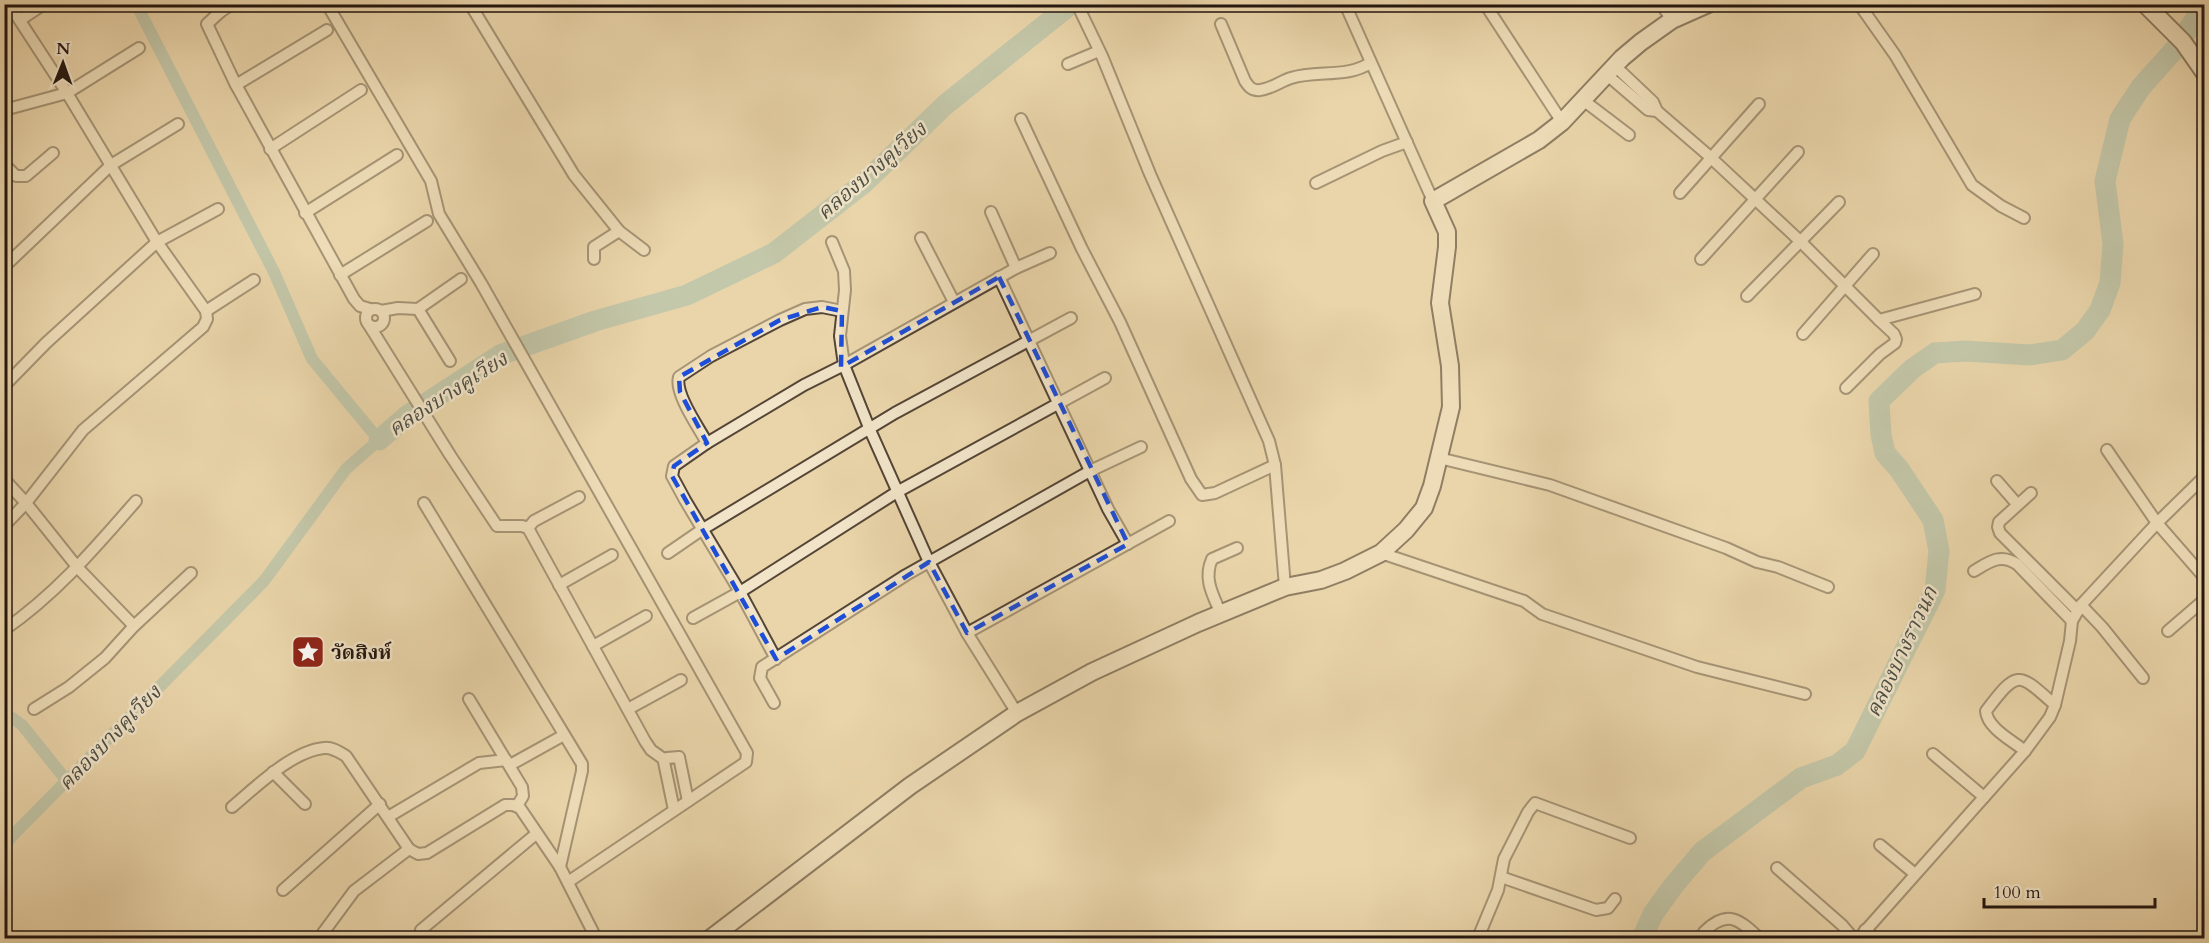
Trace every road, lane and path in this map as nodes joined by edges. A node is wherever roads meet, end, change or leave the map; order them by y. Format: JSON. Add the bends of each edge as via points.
{"nodes":[{"id":1,"x":9,"y":4,"type":"edge"},
{"id":2,"x":44,"y":4,"type":"edge"},
{"id":3,"x":232,"y":4,"type":"edge"},
{"id":4,"x":327,"y":4,"type":"edge"},
{"id":5,"x":470,"y":4,"type":"edge"},
{"id":6,"x":1345,"y":4,"type":"edge"},
{"id":7,"x":1485,"y":4,"type":"edge"},
{"id":8,"x":1661,"y":4,"type":"edge"},
{"id":9,"x":1708,"y":4,"type":"edge"},
{"id":10,"x":1859,"y":4,"type":"edge"},
{"id":11,"x":2145,"y":4,"type":"edge"},
{"id":12,"x":1078,"y":7,"type":"edge"},
{"id":13,"x":218,"y":8,"type":"edge"},
{"id":14,"x":20,"y":20,"type":"junction"},
{"id":15,"x":1672,"y":20,"type":"junction"},
{"id":16,"x":1221,"y":24,"type":"dead end"},
{"id":17,"x":327,"y":30,"type":"dead end"},
{"id":18,"x":139,"y":48,"type":"dead end"},
{"id":19,"x":1099,"y":51,"type":"junction"},
{"id":20,"x":1370,"y":63,"type":"junction"},
{"id":21,"x":1068,"y":64,"type":"dead end"},
{"id":22,"x":1610,"y":70,"type":"junction"},
{"id":23,"x":2205,"y":72,"type":"edge"},
{"id":24,"x":236,"y":85,"type":"junction"},
{"id":25,"x":361,"y":90,"type":"dead end"},
{"id":26,"x":67,"y":93,"type":"junction"},
{"id":27,"x":1583,"y":100,"type":"junction"},
{"id":28,"x":1759,"y":104,"type":"dead end"},
{"id":29,"x":4,"y":110,"type":"edge"},
{"id":30,"x":1022,"y":119,"type":"dead end"},
{"id":31,"x":1562,"y":122,"type":"junction"},
{"id":32,"x":178,"y":124,"type":"dead end"},
{"id":33,"x":1629,"y":135,"type":"dead end"},
{"id":34,"x":1407,"y":142,"type":"junction"},
{"id":35,"x":270,"y":149,"type":"junction"},
{"id":36,"x":1798,"y":152,"type":"dead end"},
{"id":37,"x":53,"y":153,"type":"dead end"},
{"id":38,"x":398,"y":155,"type":"dead end"},
{"id":39,"x":1711,"y":158,"type":"junction"},
{"id":40,"x":4,"y":164,"type":"edge"},
{"id":41,"x":111,"y":165,"type":"junction"},
{"id":42,"x":1316,"y":183,"type":"dead end"},
{"id":43,"x":1680,"y":193,"type":"dead end"},
{"id":44,"x":1754,"y":200,"type":"junction"},
{"id":45,"x":1433,"y":201,"type":"junction"},
{"id":46,"x":1839,"y":202,"type":"dead end"},
{"id":47,"x":218,"y":209,"type":"dead end"},
{"id":48,"x":992,"y":212,"type":"dead end"},
{"id":49,"x":305,"y":213,"type":"junction"},
{"id":50,"x":2024,"y":218,"type":"dead end"},
{"id":51,"x":427,"y":221,"type":"dead end"},
{"id":52,"x":620,"y":231,"type":"junction"},
{"id":53,"x":921,"y":238,"type":"dead end"},
{"id":54,"x":1800,"y":241,"type":"junction"},
{"id":55,"x":157,"y":242,"type":"junction"},
{"id":56,"x":832,"y":242,"type":"dead end"},
{"id":57,"x":644,"y":250,"type":"dead end"},
{"id":58,"x":1050,"y":253,"type":"dead end"},
{"id":59,"x":1873,"y":254,"type":"dead end"},
{"id":60,"x":594,"y":259,"type":"dead end"},
{"id":61,"x":1701,"y":259,"type":"dead end"},
{"id":62,"x":4,"y":267,"type":"edge"},
{"id":63,"x":1016,"y":268,"type":"junction"},
{"id":64,"x":340,"y":275,"type":"junction"},
{"id":65,"x":999,"y":277,"type":"junction"},
{"id":66,"x":461,"y":279,"type":"dead end"},
{"id":67,"x":254,"y":280,"type":"dead end"},
{"id":68,"x":1845,"y":284,"type":"junction"},
{"id":69,"x":1975,"y":294,"type":"dead end"},
{"id":70,"x":1747,"y":296,"type":"dead end"},
{"id":71,"x":954,"y":302,"type":"junction"},
{"id":72,"x":418,"y":309,"type":"junction"},
{"id":73,"x":376,"y":310,"type":"junction"},
{"id":74,"x":206,"y":311,"type":"junction"},
{"id":75,"x":842,"y":311,"type":"junction"},
{"id":76,"x":1071,"y":318,"type":"dead end"},
{"id":77,"x":1879,"y":320,"type":"junction"},
{"id":78,"x":369,"y":325,"type":"junction"},
{"id":79,"x":1803,"y":334,"type":"dead end"},
{"id":80,"x":1029,"y":338,"type":"junction"},
{"id":81,"x":450,"y":361,"type":"dead end"},
{"id":82,"x":844,"y":365,"type":"junction"},
{"id":83,"x":1105,"y":378,"type":"dead end"},
{"id":84,"x":4,"y":386,"type":"edge"},
{"id":85,"x":1846,"y":388,"type":"dead end"},
{"id":86,"x":1059,"y":402,"type":"junction"},
{"id":87,"x":870,"y":430,"type":"junction"},
{"id":88,"x":707,"y":443,"type":"junction"},
{"id":89,"x":1141,"y":447,"type":"dead end"},
{"id":90,"x":2107,"y":450,"type":"dead end"},
{"id":91,"x":1438,"y":458,"type":"junction"},
{"id":92,"x":1275,"y":465,"type":"junction"},
{"id":93,"x":1090,"y":471,"type":"junction"},
{"id":94,"x":2205,"y":477,"type":"edge"},
{"id":95,"x":4,"y":479,"type":"edge"},
{"id":96,"x":1997,"y":481,"type":"dead end"},
{"id":97,"x":897,"y":492,"type":"junction"},
{"id":98,"x":2031,"y":493,"type":"dead end"},
{"id":99,"x":579,"y":497,"type":"dead end"},
{"id":100,"x":136,"y":501,"type":"dead end"},
{"id":101,"x":26,"y":502,"type":"junction"},
{"id":102,"x":424,"y":503,"type":"dead end"},
{"id":103,"x":2017,"y":504,"type":"junction"},
{"id":104,"x":1169,"y":521,"type":"dead end"},
{"id":105,"x":2157,"y":523,"type":"junction"},
{"id":106,"x":4,"y":526,"type":"edge"},
{"id":107,"x":528,"y":528,"type":"junction"},
{"id":108,"x":704,"y":529,"type":"junction"},
{"id":109,"x":1128,"y":544,"type":"junction"},
{"id":110,"x":1237,"y":548,"type":"dead end"},
{"id":111,"x":668,"y":553,"type":"dead end"},
{"id":112,"x":1382,"y":553,"type":"junction"},
{"id":113,"x":612,"y":555,"type":"dead end"},
{"id":114,"x":929,"y":562,"type":"junction"},
{"id":115,"x":78,"y":568,"type":"junction"},
{"id":116,"x":1974,"y":571,"type":"dead end"},
{"id":117,"x":191,"y":573,"type":"dead end"},
{"id":118,"x":2205,"y":577,"type":"edge"},
{"id":119,"x":559,"y":585,"type":"junction"},
{"id":120,"x":1828,"y":586,"type":"dead end"},
{"id":121,"x":1285,"y":587,"type":"junction"},
{"id":122,"x":740,"y":592,"type":"junction"},
{"id":123,"x":2205,"y":600,"type":"edge"},
{"id":124,"x":2080,"y":608,"type":"junction"},
{"id":125,"x":1221,"y":614,"type":"junction"},
{"id":126,"x":646,"y":616,"type":"dead end"},
{"id":127,"x":693,"y":618,"type":"dead end"},
{"id":128,"x":2072,"y":621,"type":"junction"},
{"id":129,"x":134,"y":626,"type":"junction"},
{"id":130,"x":4,"y":630,"type":"edge"},
{"id":131,"x":2168,"y":631,"type":"dead end"},
{"id":132,"x":967,"y":633,"type":"junction"},
{"id":133,"x":593,"y":646,"type":"junction"},
{"id":134,"x":776,"y":659,"type":"junction"},
{"id":135,"x":2143,"y":678,"type":"dead end"},
{"id":136,"x":681,"y":680,"type":"dead end"},
{"id":137,"x":1805,"y":694,"type":"dead end"},
{"id":138,"x":469,"y":699,"type":"dead end"},
{"id":139,"x":774,"y":703,"type":"dead end"},
{"id":140,"x":2055,"y":705,"type":"junction"},
{"id":141,"x":34,"y":709,"type":"dead end"},
{"id":142,"x":628,"y":710,"type":"junction"},
{"id":143,"x":1017,"y":713,"type":"junction"},
{"id":144,"x":564,"y":735,"type":"junction"},
{"id":145,"x":2025,"y":751,"type":"junction"},
{"id":146,"x":1933,"y":754,"type":"dead end"},
{"id":147,"x":666,"y":760,"type":"junction"},
{"id":148,"x":508,"y":763,"type":"junction"},
{"id":149,"x":273,"y":772,"type":"junction"},
{"id":150,"x":1984,"y":797,"type":"junction"},
{"id":151,"x":688,"y":801,"type":"junction"},
{"id":152,"x":305,"y":804,"type":"dead end"},
{"id":153,"x":380,"y":804,"type":"junction"},
{"id":154,"x":517,"y":806,"type":"junction"},
{"id":155,"x":232,"y":807,"type":"dead end"},
{"id":156,"x":674,"y":810,"type":"junction"},
{"id":157,"x":388,"y":817,"type":"junction"},
{"id":158,"x":536,"y":834,"type":"junction"},
{"id":159,"x":1630,"y":838,"type":"dead end"},
{"id":160,"x":1880,"y":845,"type":"dead end"},
{"id":161,"x":409,"y":849,"type":"junction"},
{"id":162,"x":560,"y":867,"type":"junction"},
{"id":163,"x":1777,"y":868,"type":"dead end"},
{"id":164,"x":1915,"y":874,"type":"junction"},
{"id":165,"x":1501,"y":878,"type":"junction"},
{"id":166,"x":568,"y":882,"type":"junction"},
{"id":167,"x":283,"y":890,"type":"dead end"},
{"id":168,"x":1615,"y":899,"type":"dead end"},
{"id":169,"x":421,"y":930,"type":"dead end"},
{"id":170,"x":1704,"y":932,"type":"dead end"},
{"id":171,"x":323,"y":933,"type":"dead end"},
{"id":172,"x":1862,"y":934,"type":"edge"},
{"id":173,"x":596,"y":939,"type":"edge"},
{"id":174,"x":711,"y":939,"type":"edge"},
{"id":175,"x":1478,"y":939,"type":"edge"},
{"id":176,"x":1759,"y":939,"type":"edge"},
{"id":177,"x":1853,"y":939,"type":"edge"},
{"id":178,"x":1875,"y":939,"type":"edge"}],
"edges":[{"from":1,"to":14,"type":"street"},
{"from":2,"to":14,"type":"street"},
{"from":3,"to":13,"type":"street"},
{"from":4,"to":151,"type":"street","via":[[431,181],[439,214],[747,753],[746,762]]},
{"from":5,"to":52,"type":"street","via":[[573,175]]},
{"from":6,"to":20,"type":"street"},
{"from":7,"to":31,"type":"street"},
{"from":8,"to":15,"type":"street"},
{"from":9,"to":15,"type":"street"},
{"from":10,"to":50,"type":"street","via":[[1895,55],[1972,185]]},
{"from":11,"to":23,"type":"street","via":[[2183,42]]},
{"from":12,"to":19,"type":"street"},
{"from":13,"to":24,"type":"street","via":[[207,24]]},
{"from":14,"to":26,"type":"street"},
{"from":15,"to":22,"type":"street"},
{"from":16,"to":20,"type":"street","via":[[1245,81],[1256,91],[1292,78]]},
{"from":17,"to":24,"type":"street"},
{"from":18,"to":26,"type":"street"},
{"from":19,"to":21,"type":"street"},
{"from":19,"to":92,"type":"street","via":[[1269,441]]},
{"from":20,"to":34,"type":"street"},
{"from":22,"to":27,"type":"street"},
{"from":22,"to":39,"type":"street","via":[[1653,102],[1657,111]]},
{"from":24,"to":35,"type":"street"},
{"from":25,"to":35,"type":"street"},
{"from":26,"to":29,"type":"street"},
{"from":26,"to":41,"type":"street"},
{"from":27,"to":31,"type":"street"},
{"from":27,"to":33,"type":"street"},
{"from":28,"to":39,"type":"street"},
{"from":30,"to":92,"type":"street","via":[[1191,479],[1202,495],[1215,494]]},
{"from":31,"to":45,"type":"street","via":[[1512,157]]},
{"from":32,"to":41,"type":"street"},
{"from":34,"to":42,"type":"street"},
{"from":34,"to":45,"type":"street"},
{"from":35,"to":49,"type":"street"},
{"from":36,"to":44,"type":"street"},
{"from":37,"to":40,"type":"street","via":[[26,176],[16,176]]},
{"from":38,"to":49,"type":"street"},
{"from":39,"to":43,"type":"street"},
{"from":39,"to":44,"type":"street"},
{"from":41,"to":55,"type":"street"},
{"from":41,"to":62,"type":"street"},
{"from":44,"to":54,"type":"street"},
{"from":44,"to":61,"type":"street"},
{"from":45,"to":91,"type":"street","via":[[1447,232],[1440,303],[1452,382],[1452,407]]},
{"from":46,"to":54,"type":"street"},
{"from":47,"to":55,"type":"street"},
{"from":48,"to":63,"type":"street"},
{"from":49,"to":64,"type":"street"},
{"from":51,"to":64,"type":"street"},
{"from":52,"to":57,"type":"street"},
{"from":52,"to":60,"type":"street","via":[[594,247]]},
{"from":53,"to":71,"type":"street"},
{"from":54,"to":68,"type":"street"},
{"from":54,"to":70,"type":"street"},
{"from":55,"to":74,"type":"street"},
{"from":55,"to":84,"type":"street"},
{"from":56,"to":75,"type":"street","via":[[844,271]]},
{"from":58,"to":63,"type":"street"},
{"from":59,"to":68,"type":"street"},
{"from":63,"to":65,"type":"street"},
{"from":64,"to":73,"type":"street","via":[[360,306]]},
{"from":65,"to":71,"type":"street"},
{"from":65,"to":80,"type":"street"},
{"from":66,"to":72,"type":"street"},
{"from":67,"to":74,"type":"street"},
{"from":68,"to":77,"type":"street"},
{"from":68,"to":79,"type":"street"},
{"from":69,"to":77,"type":"street"},
{"from":71,"to":82,"type":"street"},
{"from":72,"to":73,"type":"street"},
{"from":72,"to":81,"type":"street"},
{"from":73,"to":78,"type":"street","via":[[365,317]]},
{"from":73,"to":78,"type":"street","via":[[384,317],[382,323]]},
{"from":74,"to":101,"type":"street","via":[[203,327],[83,430]]},
{"from":75,"to":82,"type":"street"},
{"from":75,"to":88,"type":"street","via":[[805,309],[711,356],[679,377],[680,393]]},
{"from":76,"to":80,"type":"street"},
{"from":77,"to":85,"type":"street","via":[[1894,334],[1894,344]]},
{"from":78,"to":107,"type":"street","via":[[497,526]]},
{"from":80,"to":86,"type":"street"},
{"from":80,"to":87,"type":"street"},
{"from":82,"to":87,"type":"street"},
{"from":82,"to":88,"type":"street"},
{"from":83,"to":86,"type":"street"},
{"from":86,"to":93,"type":"street"},
{"from":86,"to":97,"type":"street"},
{"from":87,"to":97,"type":"street"},
{"from":87,"to":108,"type":"street"},
{"from":88,"to":108,"type":"street","via":[[672,471]]},
{"from":89,"to":93,"type":"street"},
{"from":90,"to":105,"type":"street"},
{"from":91,"to":112,"type":"street","via":[[1424,508]]},
{"from":91,"to":120,"type":"street","via":[[1550,485]]},
{"from":92,"to":121,"type":"street"},
{"from":93,"to":109,"type":"street"},
{"from":93,"to":114,"type":"street"},
{"from":94,"to":105,"type":"street"},
{"from":95,"to":101,"type":"street"},
{"from":96,"to":103,"type":"street"},
{"from":97,"to":114,"type":"street"},
{"from":97,"to":122,"type":"street"},
{"from":98,"to":103,"type":"street"},
{"from":99,"to":107,"type":"street"},
{"from":100,"to":115,"type":"street"},
{"from":101,"to":106,"type":"street"},
{"from":101,"to":115,"type":"street"},
{"from":102,"to":144,"type":"street"},
{"from":103,"to":124,"type":"street","via":[[1999,522],[2000,533]]},
{"from":104,"to":109,"type":"street"},
{"from":105,"to":118,"type":"street"},
{"from":105,"to":124,"type":"street"},
{"from":107,"to":119,"type":"street"},
{"from":108,"to":111,"type":"street"},
{"from":108,"to":122,"type":"street"},
{"from":109,"to":132,"type":"street"},
{"from":110,"to":125,"type":"street","via":[[1212,560],[1208,569],[1208,581]]},
{"from":112,"to":121,"type":"street","via":[[1321,580]]},
{"from":112,"to":137,"type":"street","via":[[1524,601],[1542,614],[1686,664]]},
{"from":113,"to":119,"type":"street"},
{"from":114,"to":132,"type":"street"},
{"from":114,"to":134,"type":"street"},
{"from":115,"to":129,"type":"street"},
{"from":115,"to":130,"type":"street","via":[[33,610]]},
{"from":116,"to":128,"type":"street","via":[[1994,559],[2010,559]]},
{"from":117,"to":129,"type":"street"},
{"from":119,"to":133,"type":"street"},
{"from":121,"to":125,"type":"street"},
{"from":122,"to":127,"type":"street"},
{"from":122,"to":134,"type":"street"},
{"from":123,"to":131,"type":"street"},
{"from":124,"to":128,"type":"street"},
{"from":124,"to":135,"type":"street","via":[[2102,627]]},
{"from":125,"to":143,"type":"street","via":[[1092,672]]},
{"from":126,"to":133,"type":"street"},
{"from":128,"to":140,"type":"street"},
{"from":129,"to":141,"type":"street","via":[[105,658]]},
{"from":132,"to":143,"type":"street"},
{"from":133,"to":142,"type":"street"},
{"from":134,"to":139,"type":"street","via":[[762,667],[760,673]]},
{"from":136,"to":142,"type":"street"},
{"from":138,"to":148,"type":"street"},
{"from":140,"to":145,"type":"street"},
{"from":140,"to":145,"type":"street","via":[[2027,680],[2019,679],[2012,681],[1986,711],[1991,724]]},
{"from":142,"to":147,"type":"street","via":[[651,750]]},
{"from":143,"to":174,"type":"street","via":[[910,786]]},
{"from":144,"to":148,"type":"street"},
{"from":144,"to":162,"type":"street","via":[[582,767]]},
{"from":145,"to":150,"type":"street"},
{"from":146,"to":150,"type":"street"},
{"from":147,"to":151,"type":"street","via":[[678,757]]},
{"from":147,"to":156,"type":"street"},
{"from":148,"to":154,"type":"street","via":[[523,789]]},
{"from":148,"to":157,"type":"street","via":[[479,763]]},
{"from":149,"to":152,"type":"street"},
{"from":149,"to":153,"type":"street","via":[[303,754],[325,747],[336,750],[346,756]]},
{"from":149,"to":155,"type":"street"},
{"from":150,"to":164,"type":"street"},
{"from":151,"to":156,"type":"street"},
{"from":153,"to":157,"type":"street"},
{"from":153,"to":167,"type":"street"},
{"from":154,"to":158,"type":"street"},
{"from":154,"to":161,"type":"street","via":[[505,805],[427,853]]},
{"from":156,"to":166,"type":"street"},
{"from":157,"to":161,"type":"street"},
{"from":158,"to":162,"type":"street"},
{"from":158,"to":169,"type":"street"},
{"from":159,"to":165,"type":"street","via":[[1534,803],[1504,859]]},
{"from":160,"to":164,"type":"street"},
{"from":161,"to":171,"type":"street","via":[[354,891]]},
{"from":162,"to":166,"type":"street"},
{"from":163,"to":177,"type":"street"},
{"from":164,"to":172,"type":"street"},
{"from":165,"to":168,"type":"street","via":[[1596,910],[1608,908]]},
{"from":165,"to":175,"type":"street"},
{"from":166,"to":173,"type":"street"},
{"from":170,"to":176,"type":"street","via":[[1723,918],[1737,919]]},
{"from":172,"to":178,"type":"street"}]}
